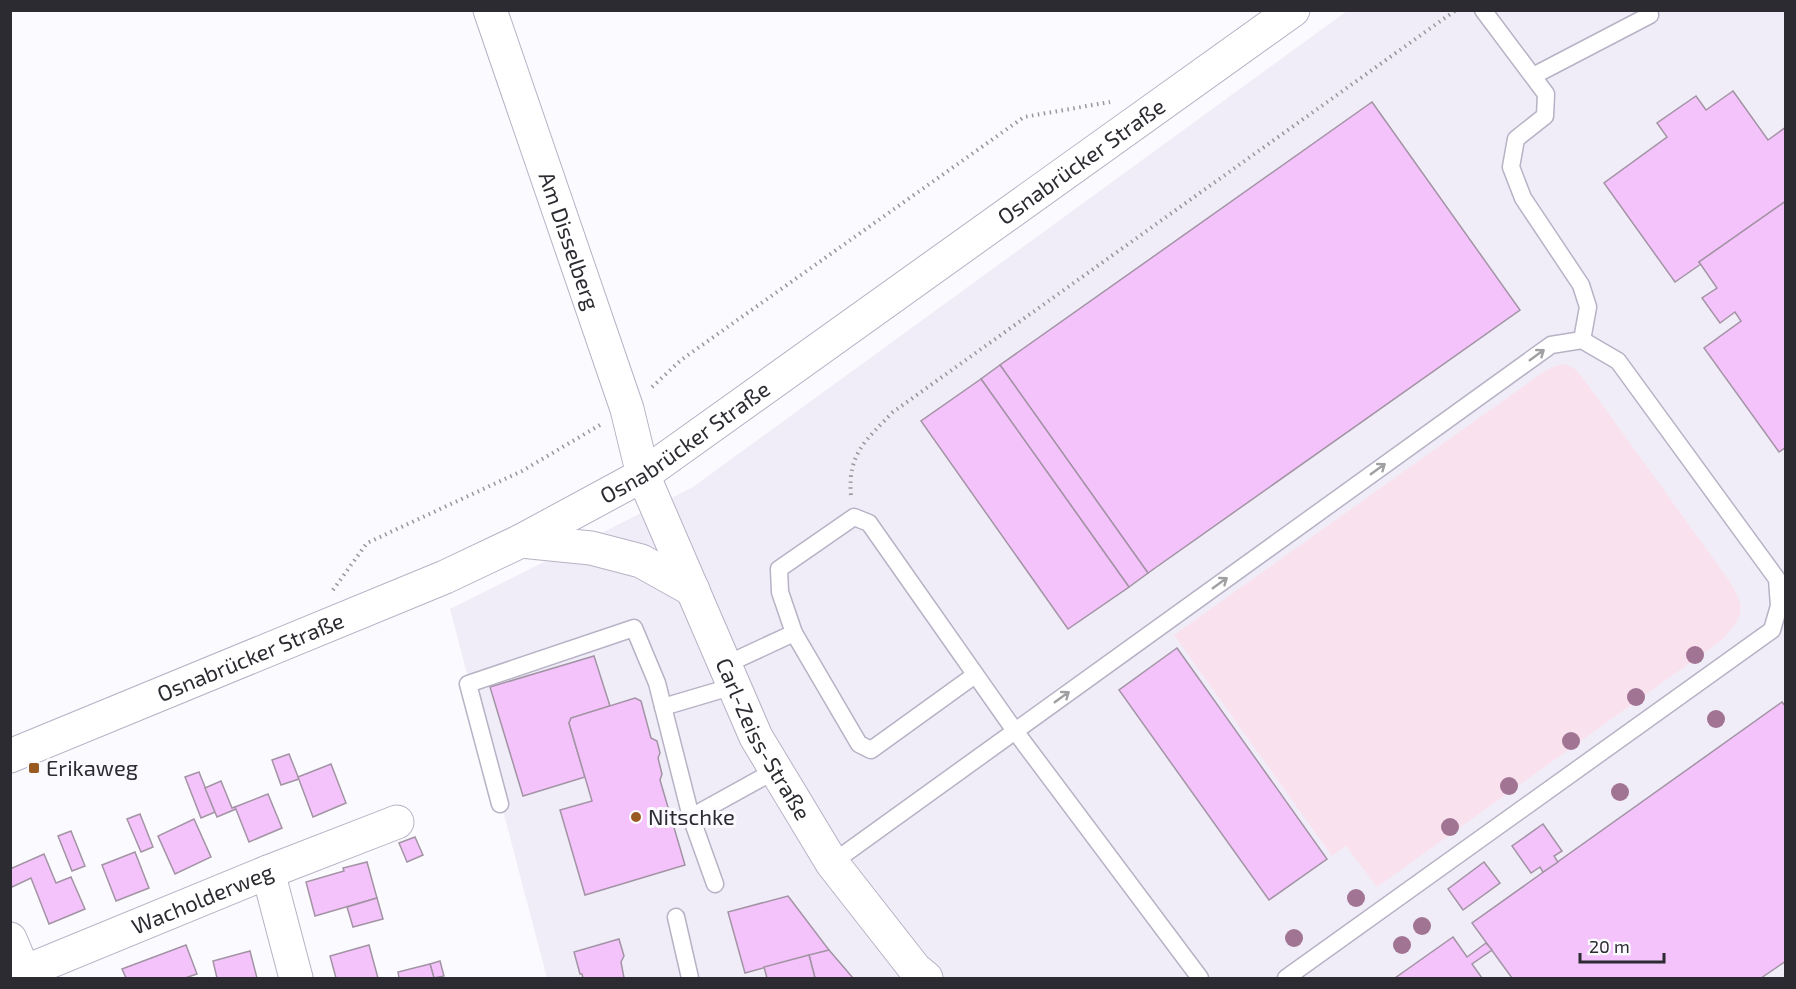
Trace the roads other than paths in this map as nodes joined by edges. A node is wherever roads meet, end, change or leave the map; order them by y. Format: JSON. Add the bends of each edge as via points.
{"nodes":[{"id":1,"x":490,"y":10,"type":"edge"},
{"id":2,"x":1293,"y":10,"type":"edge"},
{"id":3,"x":1483,"y":10,"type":"edge"},
{"id":4,"x":1650,"y":15,"type":"dead end"},
{"id":5,"x":1533,"y":76,"type":"junction"},
{"id":6,"x":1582,"y":340,"type":"junction"},
{"id":7,"x":643,"y":475,"type":"junction"},
{"id":8,"x":521,"y":541,"type":"junction"},
{"id":9,"x":693,"y":590,"type":"junction"},
{"id":10,"x":794,"y":633,"type":"junction"},
{"id":11,"x":975,"y":675,"type":"junction"},
{"id":12,"x":729,"y":676,"type":"junction"},
{"id":13,"x":663,"y":707,"type":"junction"},
{"id":14,"x":1015,"y":731,"type":"junction"},
{"id":15,"x":10,"y":756,"type":"edge"},
{"id":16,"x":776,"y":770,"type":"junction"},
{"id":17,"x":500,"y":804,"type":"dead end"},
{"id":18,"x":691,"y":818,"type":"junction"},
{"id":19,"x":397,"y":822,"type":"dead end"},
{"id":20,"x":832,"y":863,"type":"junction"},
{"id":21,"x":268,"y":872,"type":"junction"},
{"id":22,"x":715,"y":884,"type":"dead end"},
{"id":23,"x":676,"y":917,"type":"dead end"},
{"id":24,"x":10,"y":939,"type":"edge"},
{"id":25,"x":17,"y":975,"type":"edge"},
{"id":26,"x":296,"y":978,"type":"edge"},
{"id":27,"x":690,"y":978,"type":"edge"},
{"id":28,"x":926,"y":978,"type":"edge"},
{"id":29,"x":1200,"y":978,"type":"edge"},
{"id":30,"x":1286,"y":978,"type":"edge"}],
"edges":[{"from":1,"to":7,"type":"main road","name":"Am Disselberg","via":[[627,409]]},
{"from":2,"to":7,"type":"main road","name":"Osnabrücker Straße"},
{"from":3,"to":5,"type":"lane"},
{"from":4,"to":5,"type":"lane"},
{"from":5,"to":6,"type":"lane","via":[[1546,94],[1545,116],[1516,140],[1511,166],[1522,198],[1581,285],[1588,307]]},
{"from":14,"to":6,"type":"lane","one_way":true,"via":[[1551,345]]},
{"from":6,"to":30,"type":"lane","via":[[1618,361],[1777,579],[1779,606],[1772,630]]},
{"from":7,"to":8,"type":"main road","name":"Osnabrücker Straße"},
{"from":7,"to":9,"type":"main road","name":"Carl-Zeiss-Straße"},
{"from":8,"to":9,"type":"main road","via":[[591,548],[640,561]]},
{"from":8,"to":15,"type":"main road","name":"Osnabrücker Straße","via":[[445,577]]},
{"from":9,"to":12,"type":"main road","name":"Carl-Zeiss-Straße"},
{"from":10,"to":11,"type":"lane","via":[[859,744],[871,750]]},
{"from":10,"to":11,"type":"lane","via":[[780,592],[779,569],[854,517],[869,523]]},
{"from":10,"to":12,"type":"lane"},
{"from":11,"to":14,"type":"lane"},
{"from":12,"to":13,"type":"lane"},
{"from":12,"to":16,"type":"main road","name":"Carl-Zeiss-Straße","via":[[756,737]]},
{"from":13,"to":17,"type":"lane","via":[[634,627],[468,684]]},
{"from":13,"to":18,"type":"lane"},
{"from":14,"to":20,"type":"lane"},
{"from":14,"to":29,"type":"lane"},
{"from":16,"to":18,"type":"lane"},
{"from":16,"to":20,"type":"main road","name":"Carl-Zeiss-Straße"},
{"from":18,"to":22,"type":"lane"},
{"from":19,"to":21,"type":"main road","name":"Wacholderweg"},
{"from":20,"to":28,"type":"main road","name":"Carl-Zeiss-Straße"},
{"from":21,"to":25,"type":"main road","name":"Wacholderweg"},
{"from":21,"to":26,"type":"main road"},
{"from":23,"to":27,"type":"lane"},
{"from":24,"to":25,"type":"main road"}]}
